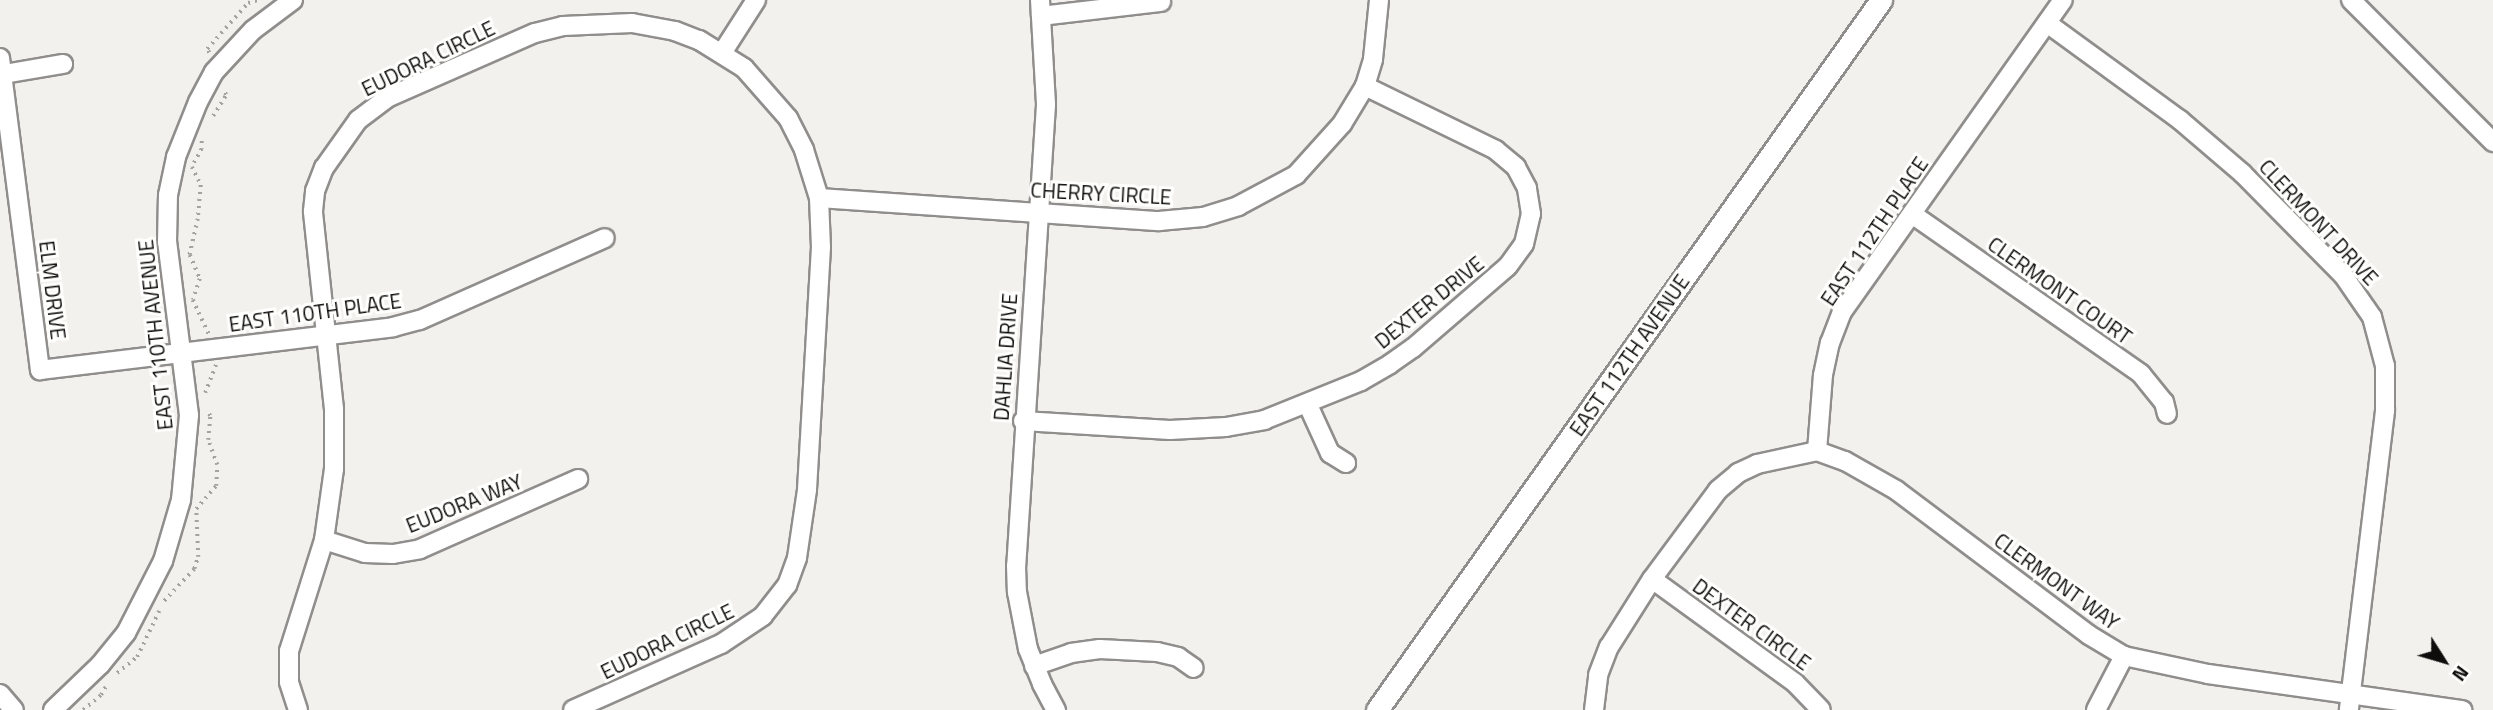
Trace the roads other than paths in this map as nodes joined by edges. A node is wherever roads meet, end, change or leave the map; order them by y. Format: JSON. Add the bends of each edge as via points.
{"nodes":[{"id":1,"x":293,"y":0,"type":"edge"},
{"id":2,"x":756,"y":0,"type":"edge"},
{"id":3,"x":1379,"y":0,"type":"edge"},
{"id":4,"x":1881,"y":0,"type":"edge"},
{"id":5,"x":2063,"y":0,"type":"edge"},
{"id":6,"x":2351,"y":0,"type":"edge"},
{"id":7,"x":1161,"y":2,"type":"dead end"},
{"id":8,"x":1041,"y":8,"type":"edge"},
{"id":9,"x":2047,"y":23,"type":"junction"},
{"id":10,"x":722,"y":53,"type":"junction"},
{"id":11,"x":63,"y":64,"type":"dead end"},
{"id":12,"x":2,"y":66,"type":"edge"},
{"id":13,"x":1365,"y":86,"type":"junction"},
{"id":14,"x":2493,"y":142,"type":"edge"},
{"id":15,"x":819,"y":198,"type":"junction"},
{"id":16,"x":1037,"y":213,"type":"junction"},
{"id":17,"x":1912,"y":214,"type":"junction"},
{"id":18,"x":605,"y":238,"type":"dead end"},
{"id":19,"x":326,"y":336,"type":"junction"},
{"id":20,"x":181,"y":351,"type":"junction"},
{"id":21,"x":1308,"y":405,"type":"junction"},
{"id":22,"x":2167,"y":414,"type":"dead end"},
{"id":23,"x":1023,"y":421,"type":"junction"},
{"id":24,"x":1817,"y":452,"type":"junction"},
{"id":25,"x":1346,"y":463,"type":"dead end"},
{"id":26,"x":578,"y":479,"type":"dead end"},
{"id":27,"x":324,"y":540,"type":"junction"},
{"id":28,"x":1652,"y":579,"type":"junction"},
{"id":29,"x":2124,"y":656,"type":"junction"},
{"id":30,"x":1034,"y":666,"type":"junction"},
{"id":31,"x":1194,"y":668,"type":"dead end"},
{"id":32,"x":0,"y":694,"type":"edge"},
{"id":33,"x":2351,"y":701,"type":"edge"},
{"id":34,"x":14,"y":710,"type":"edge"},
{"id":35,"x":53,"y":710,"type":"edge"},
{"id":36,"x":298,"y":710,"type":"edge"},
{"id":37,"x":573,"y":710,"type":"edge"},
{"id":38,"x":1056,"y":710,"type":"edge"},
{"id":39,"x":1377,"y":710,"type":"edge"},
{"id":40,"x":1594,"y":710,"type":"edge"},
{"id":41,"x":1821,"y":710,"type":"edge"},
{"id":42,"x":2096,"y":710,"type":"edge"},
{"id":43,"x":2462,"y":710,"type":"edge"}],
"edges":[{"from":1,"to":20,"type":"street","name":"EAST 110TH AVENUE","via":[[253,30],[214,72],[176,157],[168,195],[167,242]]},
{"from":2,"to":10,"type":"street"},
{"from":3,"to":13,"type":"street","name":"CHERRY CIRCLE","via":[[1376,42]]},
{"from":4,"to":39,"type":"street","name":"EAST 112TH AVENUE"},
{"from":5,"to":9,"type":"street","name":"EAST 112TH PLACE"},
{"from":6,"to":14,"type":"street"},
{"from":7,"to":8,"type":"street"},
{"from":8,"to":16,"type":"street","name":"DAHLIA DRIVE","via":[[1046,105]]},
{"from":9,"to":17,"type":"street","name":"EAST 112TH PLACE"},
{"from":9,"to":33,"type":"street","name":"CLERMONT DRIVE","via":[[2180,120],[2242,173],[2343,275],[2372,317],[2385,366],[2385,411]]},
{"from":10,"to":15,"type":"street","name":"EUDORA CIRCLE","via":[[759,81],[788,118]]},
{"from":10,"to":19,"type":"street","name":"EUDORA CIRCLE","via":[[699,40],[654,26],[609,21],[563,26],[511,43],[371,108],[343,136],[315,191],[315,249]]},
{"from":11,"to":12,"type":"street","name":"ELM DRIVE"},
{"from":12,"to":20,"type":"street","name":"ELM DRIVE","via":[[40,370]]},
{"from":13,"to":16,"type":"street","name":"CHERRY CIRCLE","via":[[1342,124],[1308,165],[1269,192],[1238,206],[1203,218],[1159,222]]},
{"from":13,"to":21,"type":"street","name":"DEXTER DRIVE","via":[[1507,158],[1527,188],[1529,231],[1508,266],[1413,348],[1361,381]]},
{"from":15,"to":16,"type":"street","name":"CHERRY CIRCLE"},
{"from":15,"to":37,"type":"street","name":"EUDORA CIRCLE","via":[[821,247],[807,489],[797,558],[787,584],[775,604],[721,644]]},
{"from":16,"to":23,"type":"street","name":"DAHLIA DRIVE"},
{"from":17,"to":22,"type":"street","name":"CLERMONT COURT","via":[[2141,374],[2164,402]]},
{"from":17,"to":24,"type":"street","name":"EAST 112TH PLACE","via":[[1842,312],[1823,375]]},
{"from":18,"to":19,"type":"street","name":"EAST 110TH PLACE","via":[[420,320]]},
{"from":19,"to":20,"type":"street","name":"EAST 110TH PLACE"},
{"from":19,"to":27,"type":"street","name":"EUDORA CIRCLE","via":[[335,442]]},
{"from":20,"to":35,"type":"street","name":"EAST 110TH AVENUE","via":[[189,437],[173,534],[151,590],[126,633]]},
{"from":21,"to":23,"type":"street","name":"DEXTER DRIVE","via":[[1245,424],[1170,430]]},
{"from":21,"to":25,"type":"street","via":[[1330,453]]},
{"from":23,"to":30,"type":"street","name":"DAHLIA DRIVE","via":[[1017,592]]},
{"from":24,"to":28,"type":"street","via":[[1757,464],[1738,473],[1705,506]]},
{"from":24,"to":29,"type":"street","name":"CLERMONT WAY","via":[[1845,461],[1896,490],[2089,635]]},
{"from":26,"to":27,"type":"street","name":"EUDORA WAY","via":[[420,549],[365,553]]},
{"from":27,"to":36,"type":"street","name":"EUDORA CIRCLE","via":[[289,651],[289,682]]},
{"from":28,"to":40,"type":"street","via":[[1608,647],[1598,675]]},
{"from":28,"to":41,"type":"street","name":"DEXTER CIRCLE","via":[[1795,682]]},
{"from":29,"to":33,"type":"street","name":"CLERMONT WAY"},
{"from":29,"to":42,"type":"street"},
{"from":30,"to":31,"type":"street","via":[[1100,649],[1157,652],[1178,657]]},
{"from":30,"to":38,"type":"street","name":"DAHLIA DRIVE"},
{"from":32,"to":34,"type":"street"},
{"from":33,"to":43,"type":"street","name":"CLERMONT WAY"}]}
